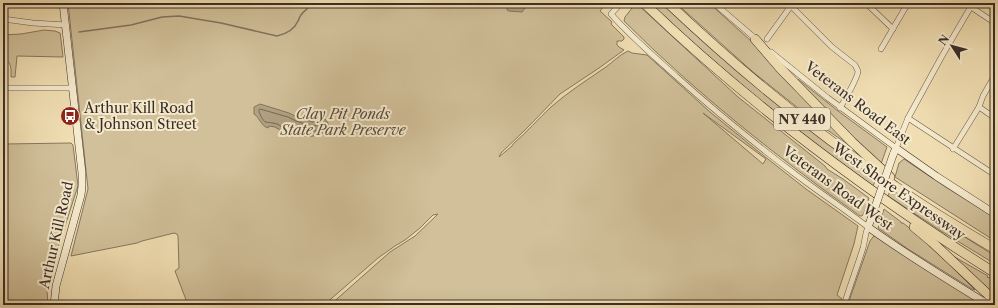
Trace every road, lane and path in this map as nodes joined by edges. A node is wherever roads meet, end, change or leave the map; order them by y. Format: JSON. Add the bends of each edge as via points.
{"nodes":[{"id":1,"x":63,"y":3,"type":"edge"},
{"id":2,"x":621,"y":3,"type":"edge"},
{"id":3,"x":644,"y":3,"type":"edge"},
{"id":4,"x":714,"y":3,"type":"edge"},
{"id":5,"x":866,"y":3,"type":"edge"},
{"id":6,"x":908,"y":3,"type":"edge"},
{"id":7,"x":792,"y":5,"type":"edge"},
{"id":8,"x":972,"y":5,"type":"edge"},
{"id":9,"x":671,"y":6,"type":"edge"},
{"id":10,"x":3,"y":19,"type":"edge"},
{"id":11,"x":995,"y":23,"type":"edge"},
{"id":12,"x":66,"y":25,"type":"junction"},
{"id":13,"x":893,"y":29,"type":"junction"},
{"id":14,"x":755,"y":39,"type":"junction"},
{"id":15,"x":767,"y":39,"type":"dead end"},
{"id":16,"x":881,"y":50,"type":"dead end"},
{"id":17,"x":995,"y":75,"type":"edge"},
{"id":18,"x":3,"y":88,"type":"edge"},
{"id":19,"x":73,"y":88,"type":"junction"},
{"id":20,"x":979,"y":107,"type":"junction"},
{"id":21,"x":840,"y":108,"type":"junction"},
{"id":22,"x":908,"y":118,"type":"junction"},
{"id":23,"x":995,"y":118,"type":"edge"},
{"id":24,"x":954,"y":148,"type":"junction"},
{"id":25,"x":894,"y":152,"type":"junction"},
{"id":26,"x":832,"y":162,"type":"junction"},
{"id":27,"x":995,"y":175,"type":"edge"},
{"id":28,"x":995,"y":214,"type":"edge"},
{"id":29,"x":941,"y":216,"type":"junction"},
{"id":30,"x":868,"y":227,"type":"junction"},
{"id":31,"x":995,"y":249,"type":"edge"},
{"id":32,"x":995,"y":273,"type":"edge"},
{"id":33,"x":995,"y":301,"type":"edge"},
{"id":34,"x":54,"y":305,"type":"edge"},
{"id":35,"x":844,"y":305,"type":"edge"},
{"id":36,"x":989,"y":305,"type":"edge"}],
"edges":[{"from":1,"to":12,"type":"street","name":"Arthur Kill Road"},
{"from":2,"to":30,"type":"street","name":"Veterans Road West","via":[[611,14],[666,67],[736,128]]},
{"from":3,"to":26,"type":"highway","name":"West Shore Expressway","number":"NY 440","via":[[752,99]]},
{"from":4,"to":14,"type":"street","name":"Veterans Road East"},
{"from":5,"to":13,"type":"street"},
{"from":6,"to":13,"type":"street"},
{"from":7,"to":15,"type":"street"},
{"from":7,"to":21,"type":"street","via":[[818,34],[857,69],[855,80]]},
{"from":8,"to":11,"type":"street"},
{"from":8,"to":22,"type":"street"},
{"from":9,"to":29,"type":"highway","name":"West Shore Expressway","number":"NY 440","via":[[745,72],[819,132]]},
{"from":10,"to":12,"type":"street"},
{"from":12,"to":19,"type":"street","name":"Arthur Kill Road"},
{"from":13,"to":16,"type":"street"},
{"from":14,"to":21,"type":"street","name":"Veterans Road East"},
{"from":14,"to":29,"type":"highway","via":[[787,75],[890,178]]},
{"from":17,"to":20,"type":"street"},
{"from":18,"to":19,"type":"street"},
{"from":19,"to":34,"type":"street","name":"Arthur Kill Road","via":[[82,186],[56,286]]},
{"from":20,"to":23,"type":"street"},
{"from":20,"to":24,"type":"street"},
{"from":21,"to":25,"type":"street","name":"Veterans Road East"},
{"from":22,"to":24,"type":"street"},
{"from":22,"to":25,"type":"street"},
{"from":24,"to":27,"type":"street"},
{"from":25,"to":28,"type":"street","name":"Veterans Road East"},
{"from":25,"to":30,"type":"street","bridge":true},
{"from":26,"to":32,"type":"highway","name":"West Shore Expressway","number":"NY 440"},
{"from":26,"to":33,"type":"highway","via":[[859,186],[926,236]]},
{"from":29,"to":31,"type":"highway","name":"West Shore Expressway","number":"NY 440"},
{"from":30,"to":35,"type":"street"},
{"from":30,"to":36,"type":"street","name":"Veterans Road West"}]}
